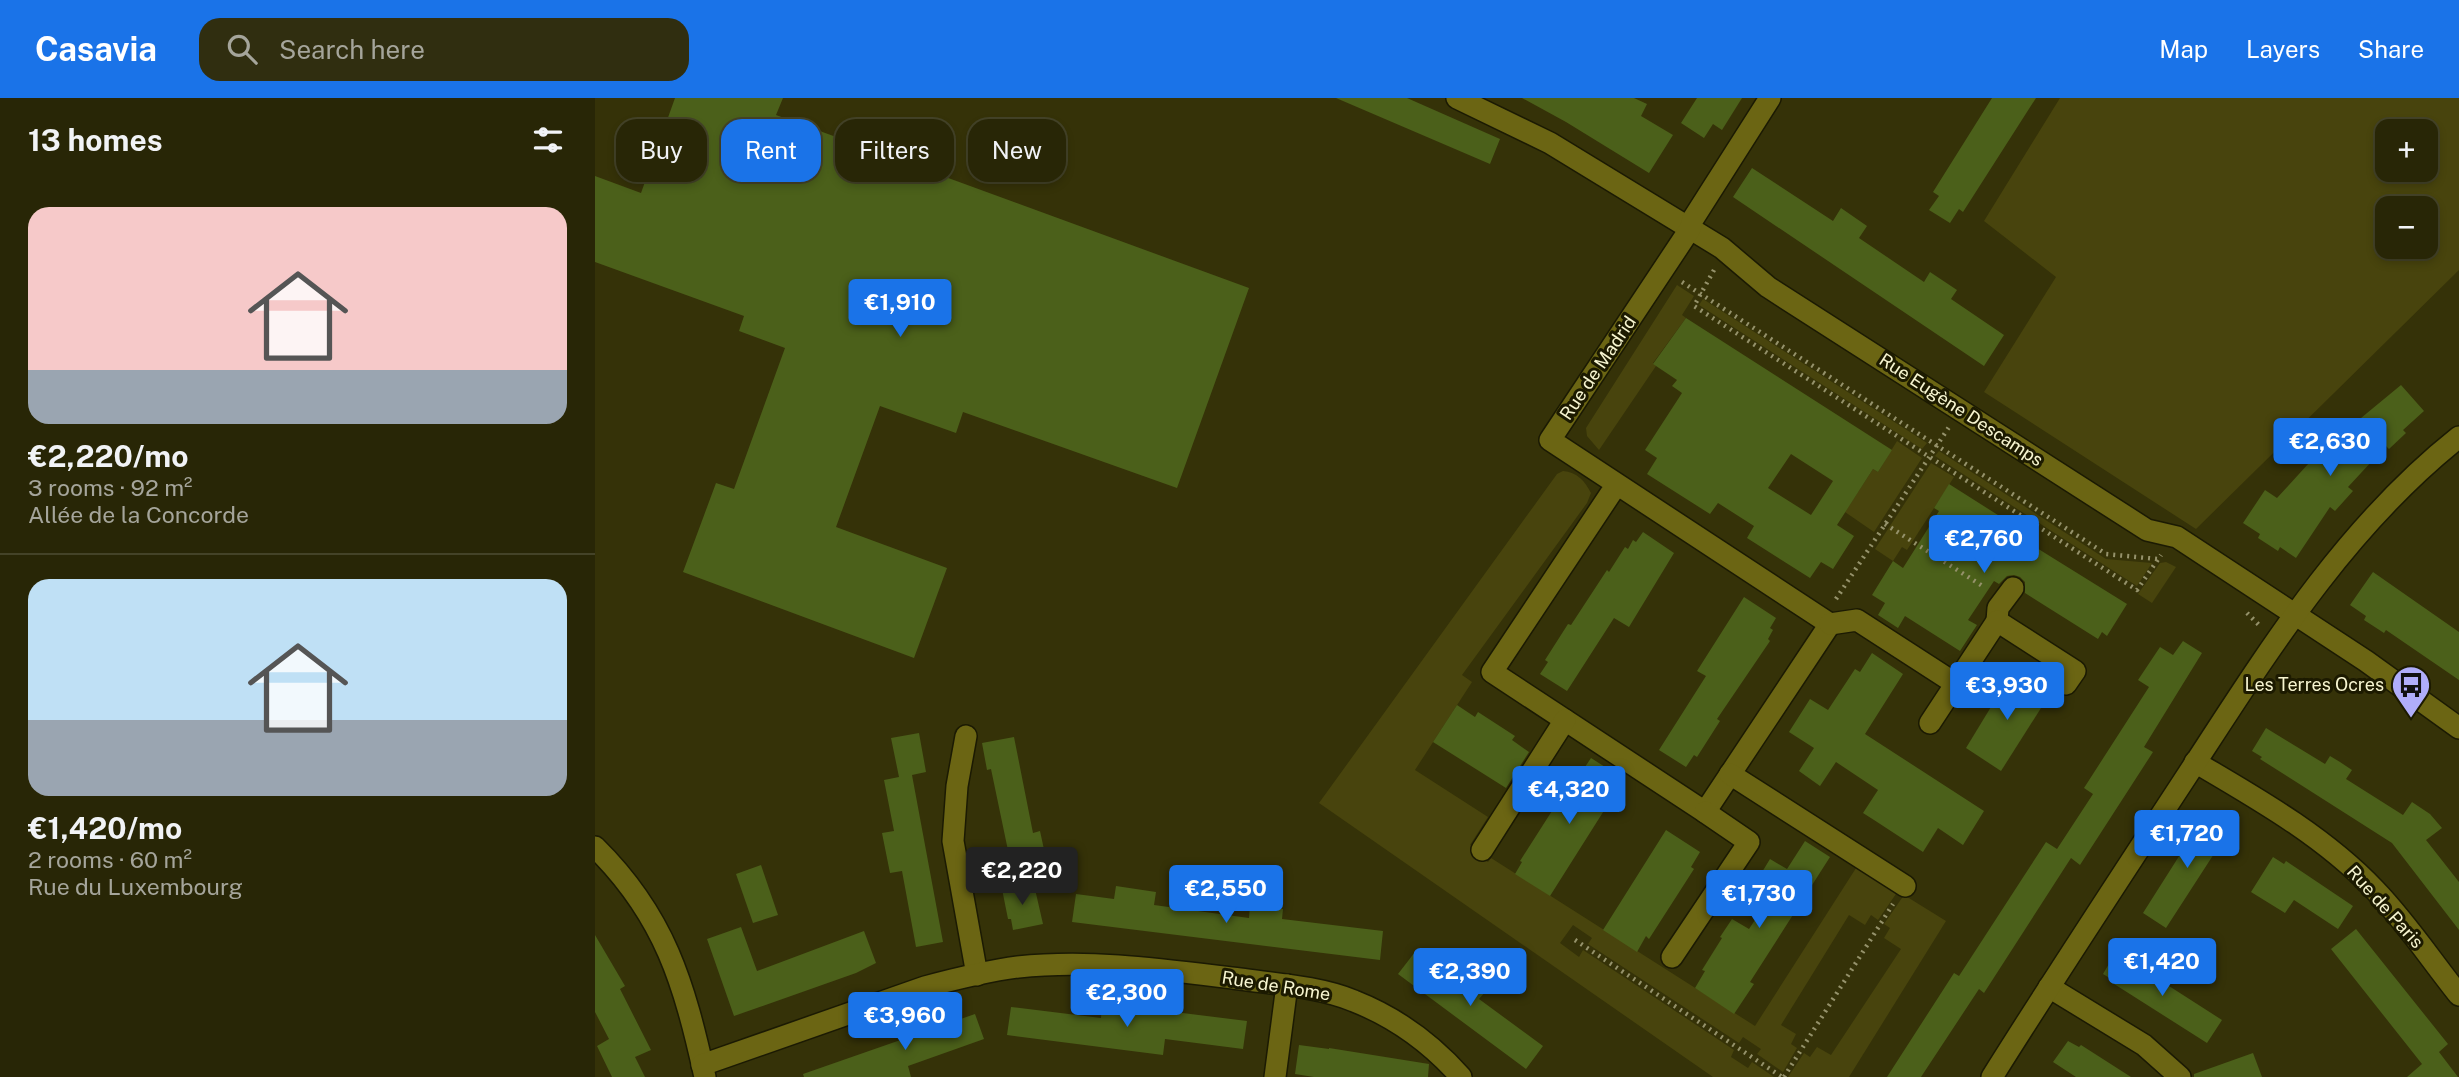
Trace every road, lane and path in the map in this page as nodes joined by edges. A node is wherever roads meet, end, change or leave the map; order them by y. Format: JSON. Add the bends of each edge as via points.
{"nodes":[{"id":1,"x":1457,"y":98,"type":"edge"},
{"id":2,"x":1770,"y":98,"type":"edge"},
{"id":3,"x":1690,"y":229,"type":"junction"},
{"id":4,"x":1673,"y":255,"type":"junction"},
{"id":5,"x":1702,"y":293,"type":"junction"},
{"id":6,"x":1961,"y":409,"type":"junction"},
{"id":7,"x":2459,"y":437,"type":"edge"},
{"id":8,"x":1937,"y":445,"type":"junction"},
{"id":9,"x":1929,"y":457,"type":"junction"},
{"id":10,"x":1617,"y":484,"type":"junction"},
{"id":11,"x":1885,"y":524,"type":"junction"},
{"id":12,"x":2164,"y":551,"type":"dead end"},
{"id":13,"x":2167,"y":558,"type":"dead end"},
{"id":14,"x":2158,"y":559,"type":"junction"},
{"id":15,"x":2008,"y":594,"type":"joint"},
{"id":16,"x":2245,"y":610,"type":"dead end"},
{"id":17,"x":2251,"y":610,"type":"dead end"},
{"id":18,"x":1997,"y":621,"type":"junction"},
{"id":19,"x":1826,"y":622,"type":"junction"},
{"id":20,"x":2288,"y":623,"type":"junction"},
{"id":21,"x":2261,"y":627,"type":"dead end"},
{"id":22,"x":1956,"y":684,"type":"junction"},
{"id":23,"x":2066,"y":684,"type":"dead end"},
{"id":24,"x":1565,"y":720,"type":"junction"},
{"id":25,"x":1930,"y":723,"type":"dead end"},
{"id":26,"x":2459,"y":727,"type":"edge"},
{"id":27,"x":966,"y":736,"type":"dead end"},
{"id":28,"x":2195,"y":762,"type":"junction"},
{"id":29,"x":1730,"y":774,"type":"junction"},
{"id":30,"x":1705,"y":812,"type":"junction"},
{"id":31,"x":595,"y":847,"type":"edge"},
{"id":32,"x":1482,"y":850,"type":"dead end"},
{"id":33,"x":1905,"y":886,"type":"joint"},
{"id":34,"x":1575,"y":940,"type":"dead end"},
{"id":35,"x":1672,"y":957,"type":"dead end"},
{"id":36,"x":977,"y":975,"type":"junction"},
{"id":37,"x":1287,"y":985,"type":"junction"},
{"id":38,"x":2049,"y":986,"type":"junction"},
{"id":39,"x":2459,"y":995,"type":"edge"},
{"id":40,"x":704,"y":1071,"type":"edge"},
{"id":41,"x":1275,"y":1077,"type":"edge"},
{"id":42,"x":1461,"y":1077,"type":"edge"},
{"id":43,"x":1782,"y":1077,"type":"edge"},
{"id":44,"x":1992,"y":1077,"type":"edge"},
{"id":45,"x":2180,"y":1077,"type":"edge"}],
"edges":[{"from":1,"to":3,"type":"street","name":"Rue Eugène Descamps","via":[[1550,143]]},
{"from":2,"to":3,"type":"street","name":"Rue de Madrid"},
{"from":3,"to":4,"type":"street","name":"Rue de Madrid"},
{"from":3,"to":6,"type":"street","name":"Rue Eugène Descamps","via":[[1722,248],[1768,287]]},
{"from":4,"to":5,"type":"path","via":[[1676,278]]},
{"from":4,"to":5,"type":"path","via":[[1714,271]]},
{"from":4,"to":10,"type":"street","name":"Rue de Madrid","via":[[1550,440]]},
{"from":5,"to":8,"type":"path"},
{"from":5,"to":9,"type":"path","via":[[1694,306]]},
{"from":6,"to":8,"type":"path"},
{"from":6,"to":20,"type":"street","name":"Rue Eugène Descamps","via":[[2147,530],[2177,537]]},
{"from":7,"to":20,"type":"street","via":[[2366,523]]},
{"from":8,"to":9,"type":"path"},
{"from":8,"to":14,"type":"path","via":[[2106,554]]},
{"from":9,"to":11,"type":"path"},
{"from":9,"to":14,"type":"path","via":[[2137,590]]},
{"from":10,"to":19,"type":"street","name":"Rue de Madrid"},
{"from":10,"to":24,"type":"street","via":[[1492,672]]},
{"from":11,"to":15,"type":"path"},
{"from":11,"to":19,"type":"path"},
{"from":12,"to":14,"type":"path"},
{"from":13,"to":14,"type":"path"},
{"from":15,"to":18,"type":"street","via":[[1998,608]]},
{"from":16,"to":21,"type":"path"},
{"from":17,"to":20,"type":"path"},
{"from":18,"to":22,"type":"street"},
{"from":18,"to":23,"type":"street","via":[[2074,671]]},
{"from":19,"to":22,"type":"street","via":[[1857,621]]},
{"from":19,"to":29,"type":"street"},
{"from":20,"to":26,"type":"street","name":"Rue Eugène Descamps","via":[[2366,661]]},
{"from":20,"to":28,"type":"street"},
{"from":22,"to":25,"type":"street"},
{"from":24,"to":30,"type":"street"},
{"from":24,"to":32,"type":"street"},
{"from":27,"to":36,"type":"street","via":[[953,841]]},
{"from":28,"to":38,"type":"street"},
{"from":28,"to":39,"type":"street","name":"Rue de Paris","via":[[2342,859],[2376,891]]},
{"from":29,"to":30,"type":"street"},
{"from":29,"to":33,"type":"street"},
{"from":30,"to":35,"type":"street","via":[[1749,842]]},
{"from":31,"to":40,"type":"street","via":[[632,888],[666,944],[686,998]]},
{"from":33,"to":43,"type":"path"},
{"from":34,"to":43,"type":"path"},
{"from":36,"to":37,"type":"street","name":"Rue de Rome","via":[[1030,966],[1090,964]]},
{"from":36,"to":40,"type":"street","name":"Rue de Rome","via":[[925,987]]},
{"from":37,"to":41,"type":"street"},
{"from":37,"to":42,"type":"street","name":"Rue de Rome","via":[[1352,999],[1387,1015],[1440,1053]]},
{"from":38,"to":44,"type":"street"},
{"from":38,"to":45,"type":"street","via":[[2144,1045]]}]}
